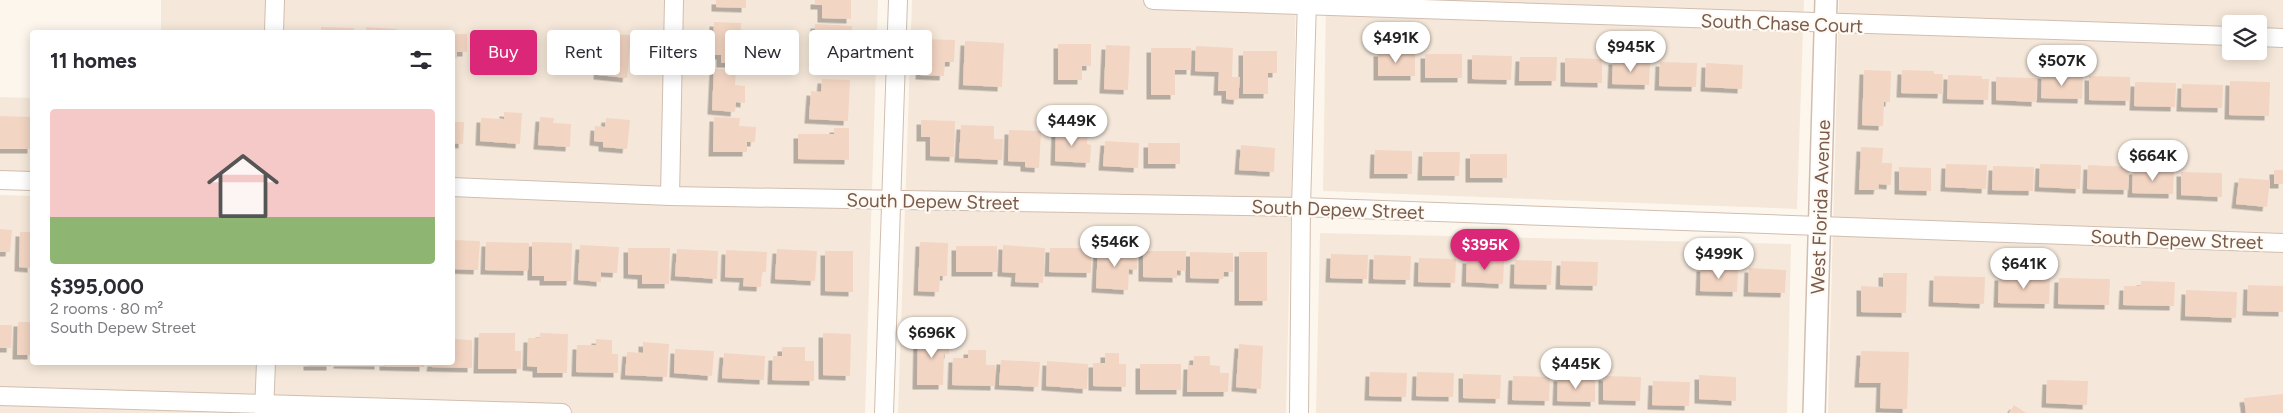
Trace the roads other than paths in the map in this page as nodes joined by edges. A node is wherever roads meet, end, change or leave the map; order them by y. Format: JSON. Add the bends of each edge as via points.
{"nodes":[{"id":1,"x":275,"y":0,"type":"edge"},
{"id":2,"x":674,"y":0,"type":"edge"},
{"id":3,"x":898,"y":0,"type":"edge"},
{"id":4,"x":1153,"y":0,"type":"edge"},
{"id":5,"x":1826,"y":0,"type":"edge"},
{"id":6,"x":1307,"y":3,"type":"edge"},
{"id":7,"x":1825,"y":24,"type":"junction"},
{"id":8,"x":274,"y":30,"type":"edge"},
{"id":9,"x":2222,"y":36,"type":"edge"},
{"id":10,"x":2267,"y":37,"type":"edge"},
{"id":11,"x":2283,"y":38,"type":"edge"},
{"id":12,"x":0,"y":180,"type":"edge"},
{"id":13,"x":30,"y":181,"type":"edge"},
{"id":14,"x":455,"y":187,"type":"edge"},
{"id":15,"x":670,"y":196,"type":"junction"},
{"id":16,"x":891,"y":200,"type":"junction"},
{"id":17,"x":1301,"y":208,"type":"junction"},
{"id":18,"x":1820,"y":226,"type":"junction"},
{"id":19,"x":2283,"y":243,"type":"edge"},
{"id":20,"x":266,"y":365,"type":"edge"},
{"id":21,"x":0,"y":396,"type":"edge"},
{"id":22,"x":264,"y":408,"type":"edge"},
{"id":23,"x":562,"y":413,"type":"edge"},
{"id":24,"x":884,"y":413,"type":"edge"},
{"id":25,"x":1300,"y":413,"type":"edge"},
{"id":26,"x":1814,"y":413,"type":"edge"}],
"edges":[{"from":1,"to":8,"type":"street"},
{"from":2,"to":15,"type":"street"},
{"from":3,"to":16,"type":"street"},
{"from":4,"to":6,"type":"street","name":"South Chase Court"},
{"from":5,"to":7,"type":"street","name":"West Florida Avenue"},
{"from":6,"to":7,"type":"street","name":"South Chase Court"},
{"from":6,"to":17,"type":"street"},
{"from":7,"to":9,"type":"street","name":"South Chase Court"},
{"from":7,"to":18,"type":"street","name":"West Florida Avenue"},
{"from":10,"to":11,"type":"street"},
{"from":12,"to":13,"type":"street"},
{"from":14,"to":15,"type":"street","name":"South Depew Street"},
{"from":15,"to":16,"type":"street","name":"South Depew Street"},
{"from":16,"to":17,"type":"street","name":"South Depew Street"},
{"from":16,"to":24,"type":"street"},
{"from":17,"to":18,"type":"street","name":"South Depew Street"},
{"from":17,"to":25,"type":"street"},
{"from":18,"to":19,"type":"street","name":"South Depew Street"},
{"from":18,"to":26,"type":"street","name":"West Florida Avenue"},
{"from":20,"to":22,"type":"street"},
{"from":21,"to":22,"type":"street"},
{"from":22,"to":23,"type":"street"}]}
